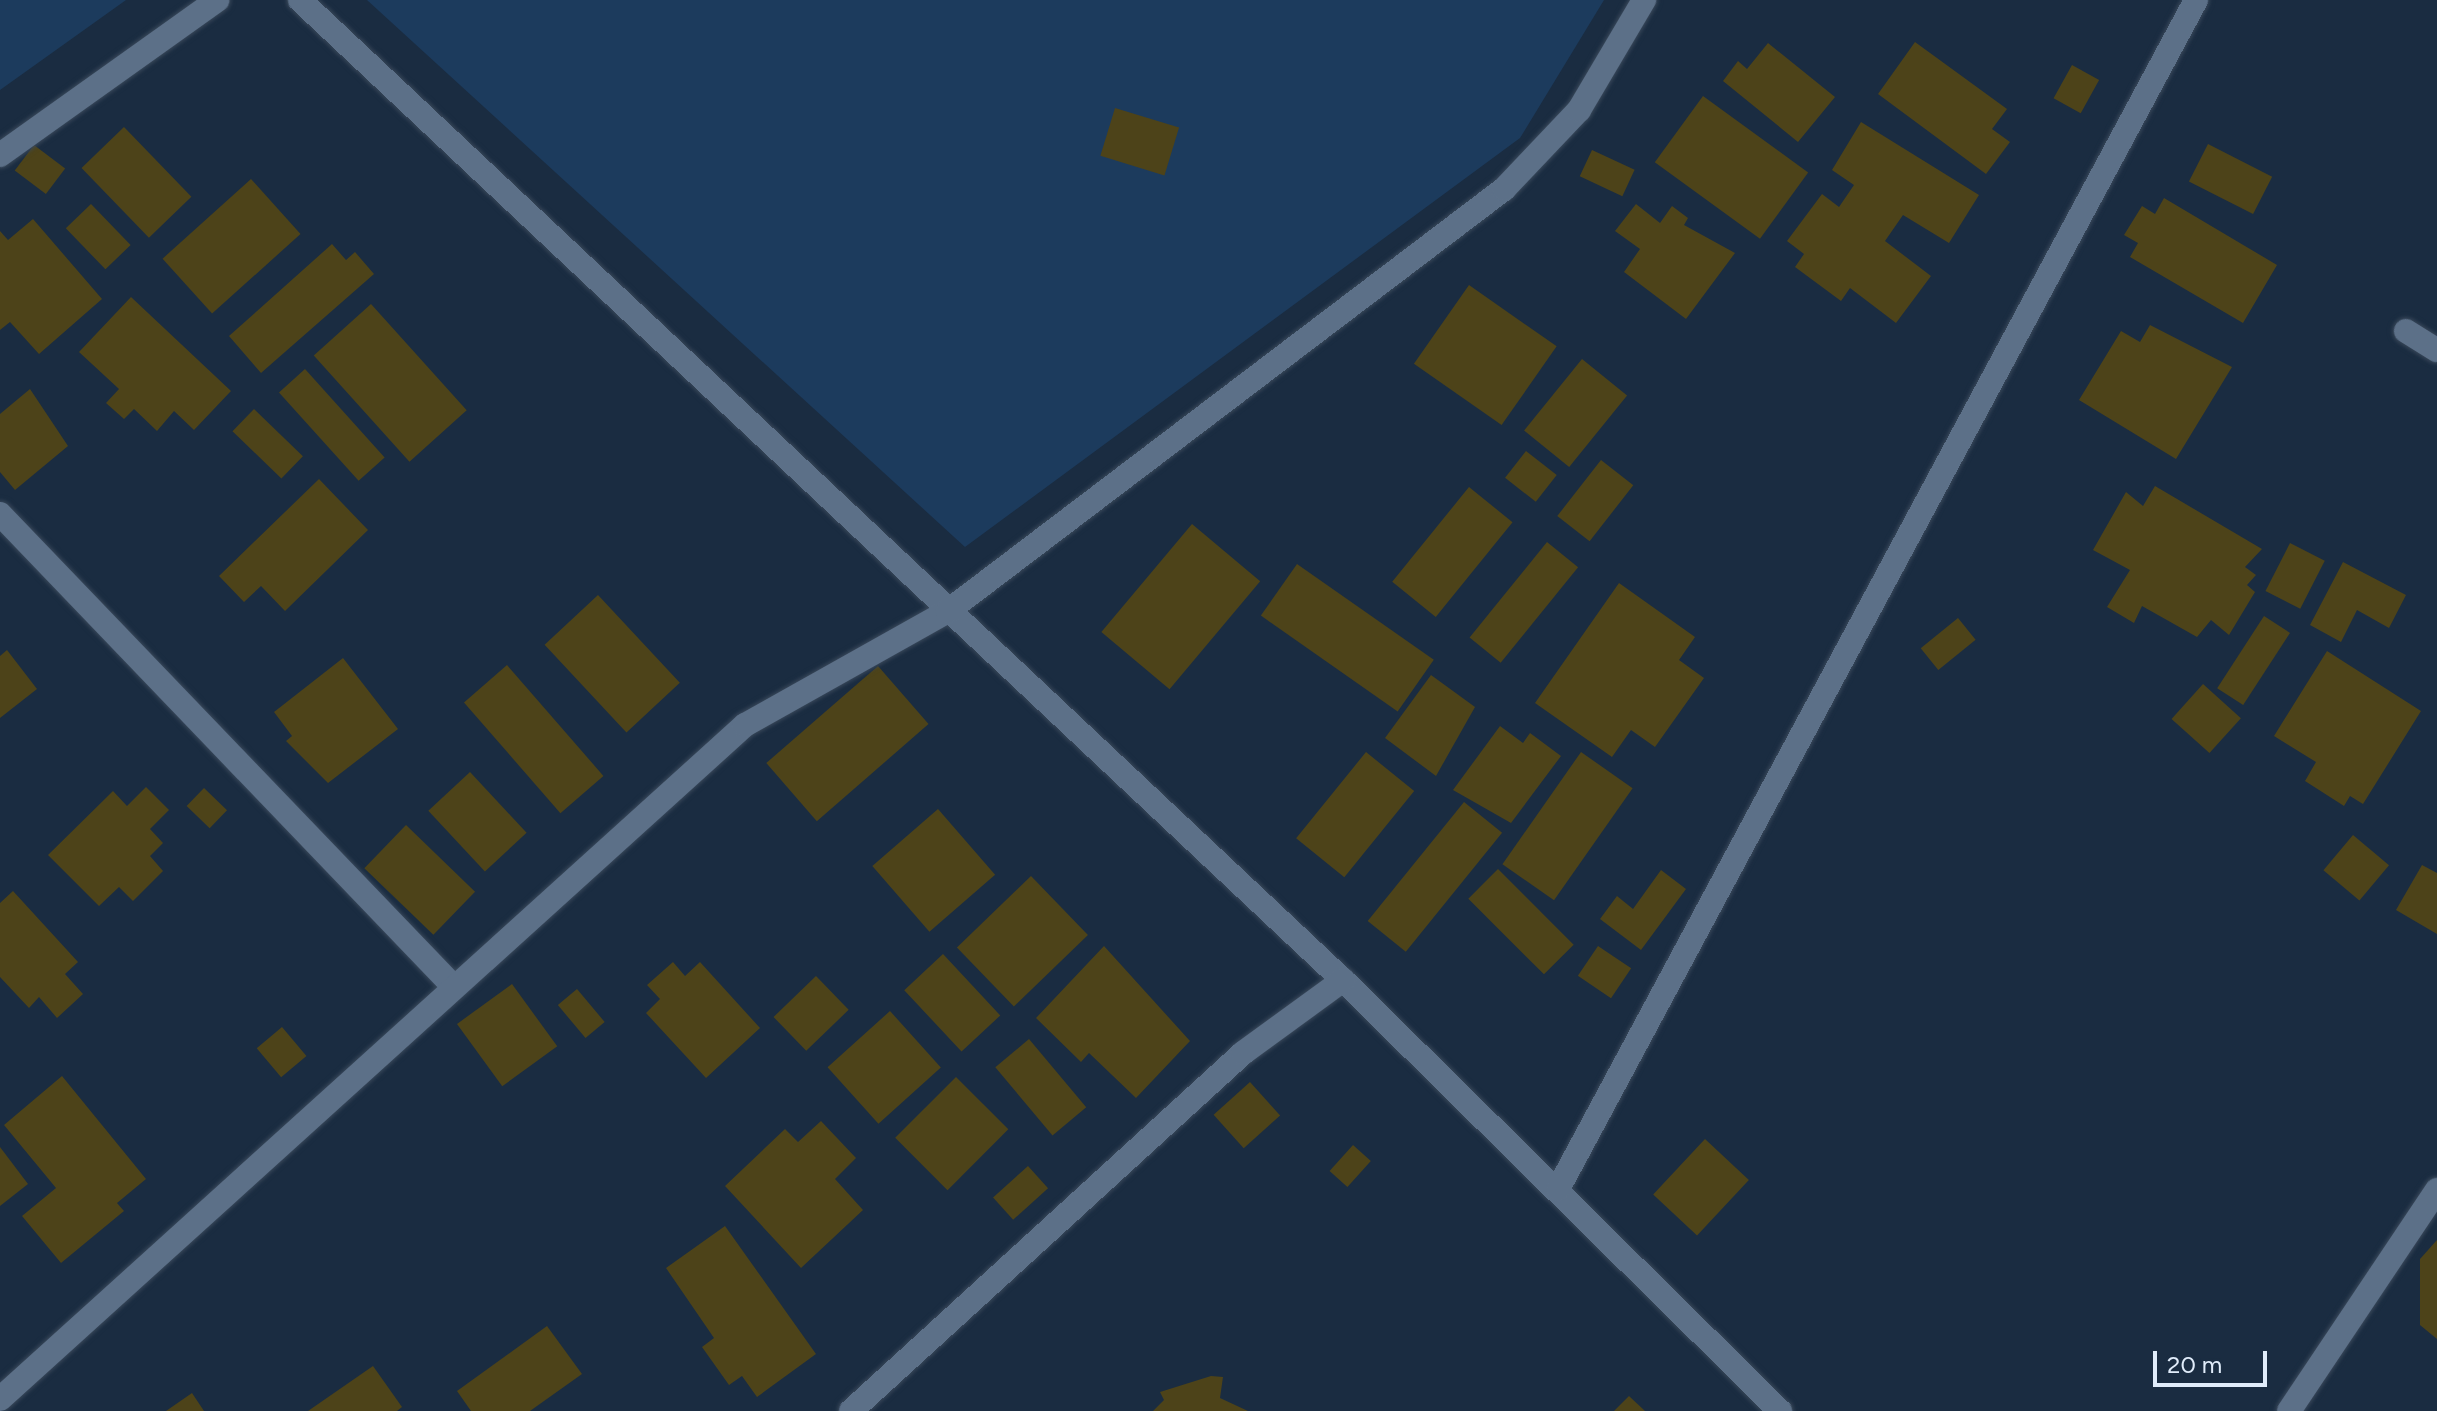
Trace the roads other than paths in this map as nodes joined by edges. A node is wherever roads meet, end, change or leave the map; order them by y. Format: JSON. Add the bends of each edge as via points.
{"nodes":[{"id":1,"x":217,"y":0,"type":"edge"},
{"id":2,"x":300,"y":0,"type":"edge"},
{"id":3,"x":1644,"y":0,"type":"edge"},
{"id":4,"x":2196,"y":0,"type":"edge"},
{"id":5,"x":0,"y":155,"type":"edge"},
{"id":6,"x":2406,"y":331,"type":"dead end"},
{"id":7,"x":2437,"y":350,"type":"edge"},
{"id":8,"x":0,"y":514,"type":"edge"},
{"id":9,"x":948,"y":611,"type":"junction"},
{"id":10,"x":1343,"y":980,"type":"junction"},
{"id":11,"x":452,"y":985,"type":"junction"},
{"id":12,"x":1558,"y":1189,"type":"junction"},
{"id":13,"x":2437,"y":1190,"type":"edge"},
{"id":14,"x":0,"y":1399,"type":"edge"},
{"id":15,"x":851,"y":1411,"type":"edge"},
{"id":16,"x":1780,"y":1411,"type":"edge"},
{"id":17,"x":2289,"y":1411,"type":"edge"}],
"edges":[{"from":1,"to":5,"type":"street"},
{"from":2,"to":9,"type":"street"},
{"from":3,"to":9,"type":"street","via":[[1579,110],[1504,189]]},
{"from":4,"to":12,"type":"street"},
{"from":6,"to":7,"type":"street"},
{"from":8,"to":11,"type":"street"},
{"from":9,"to":10,"type":"street"},
{"from":9,"to":11,"type":"street","via":[[745,725]]},
{"from":10,"to":12,"type":"street"},
{"from":10,"to":15,"type":"street","via":[[1243,1053]]},
{"from":11,"to":14,"type":"street"},
{"from":12,"to":16,"type":"street"},
{"from":13,"to":17,"type":"street"}]}
